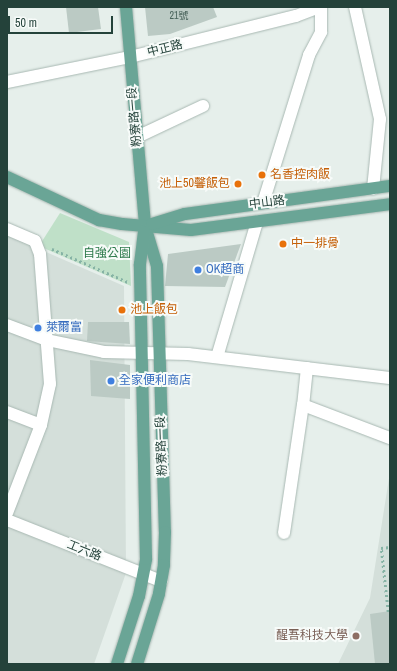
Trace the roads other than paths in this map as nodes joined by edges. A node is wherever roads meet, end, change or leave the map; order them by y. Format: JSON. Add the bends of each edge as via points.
{"nodes":[{"id":1,"x":126,"y":7,"type":"edge"},
{"id":2,"x":320,"y":7,"type":"edge"},
{"id":3,"x":355,"y":7,"type":"edge"},
{"id":4,"x":294,"y":12,"type":"edge"},
{"id":5,"x":130,"y":57,"type":"junction"},
{"id":6,"x":7,"y":82,"type":"edge"},
{"id":7,"x":203,"y":106,"type":"dead end"},
{"id":8,"x":137,"y":137,"type":"junction"},
{"id":9,"x":7,"y":177,"type":"edge"},
{"id":10,"x":390,"y":186,"type":"edge"},
{"id":11,"x":373,"y":189,"type":"junction"},
{"id":12,"x":263,"y":203,"type":"junction"},
{"id":13,"x":390,"y":204,"type":"edge"},
{"id":14,"x":257,"y":222,"type":"junction"},
{"id":15,"x":145,"y":226,"type":"junction"},
{"id":16,"x":7,"y":230,"type":"edge"},
{"id":17,"x":7,"y":325,"type":"edge"},
{"id":18,"x":47,"y":340,"type":"junction"},
{"id":19,"x":141,"y":354,"type":"junction"},
{"id":20,"x":159,"y":354,"type":"junction"},
{"id":21,"x":217,"y":357,"type":"junction"},
{"id":22,"x":307,"y":368,"type":"junction"},
{"id":23,"x":390,"y":378,"type":"edge"},
{"id":24,"x":304,"y":405,"type":"junction"},
{"id":25,"x":7,"y":412,"type":"edge"},
{"id":26,"x":41,"y":425,"type":"junction"},
{"id":27,"x":390,"y":438,"type":"edge"},
{"id":28,"x":7,"y":513,"type":"edge"},
{"id":29,"x":7,"y":520,"type":"edge"},
{"id":30,"x":284,"y":533,"type":"dead end"},
{"id":31,"x":144,"y":574,"type":"junction"},
{"id":32,"x":161,"y":581,"type":"junction"},
{"id":33,"x":117,"y":664,"type":"edge"},
{"id":34,"x":137,"y":664,"type":"edge"}],
"edges":[{"from":1,"to":5,"type":"main road","name":"粉寮路一段"},
{"from":2,"to":4,"type":"street","name":"中正路"},
{"from":2,"to":12,"type":"street","via":[[321,32],[310,55]]},
{"from":3,"to":11,"type":"street","via":[[380,119]]},
{"from":4,"to":5,"type":"street","name":"中正路"},
{"from":5,"to":6,"type":"street","name":"中正路"},
{"from":5,"to":8,"type":"main road","name":"粉寮路一段"},
{"from":7,"to":8,"type":"street"},
{"from":8,"to":15,"type":"main road","name":"粉寮路一段"},
{"from":9,"to":15,"type":"main road","name":"中山路","via":[[99,220]]},
{"from":10,"to":11,"type":"main road","name":"中山路"},
{"from":11,"to":12,"type":"main road","name":"中山路"},
{"from":12,"to":15,"type":"main road","name":"中山路","via":[[185,214]]},
{"from":13,"to":14,"type":"main road","name":"中山路"},
{"from":14,"to":15,"type":"main road","name":"中山路","via":[[191,230]]},
{"from":14,"to":21,"type":"street"},
{"from":15,"to":19,"type":"main road","name":"粉寮路一段","via":[[140,264]]},
{"from":15,"to":20,"type":"main road","name":"粉寮路一段","via":[[157,266]]},
{"from":16,"to":18,"type":"street","via":[[35,241],[40,254]]},
{"from":17,"to":18,"type":"street"},
{"from":18,"to":19,"type":"street","via":[[104,352]]},
{"from":18,"to":26,"type":"street","via":[[50,384]]},
{"from":19,"to":20,"type":"street"},
{"from":19,"to":31,"type":"main road","name":"粉寮路一段","via":[[146,533]]},
{"from":20,"to":21,"type":"street"},
{"from":20,"to":32,"type":"main road","name":"粉寮路一段","via":[[165,532]]},
{"from":21,"to":22,"type":"street"},
{"from":22,"to":23,"type":"street"},
{"from":22,"to":24,"type":"street"},
{"from":24,"to":27,"type":"street"},
{"from":24,"to":30,"type":"street"},
{"from":25,"to":26,"type":"street"},
{"from":26,"to":28,"type":"street"},
{"from":29,"to":31,"type":"street","name":"工六路"},
{"from":31,"to":32,"type":"street","name":"工六路"},
{"from":31,"to":33,"type":"main road","name":"粉寮路一段"},
{"from":32,"to":34,"type":"main road","name":"粉寮路一段"}]}
